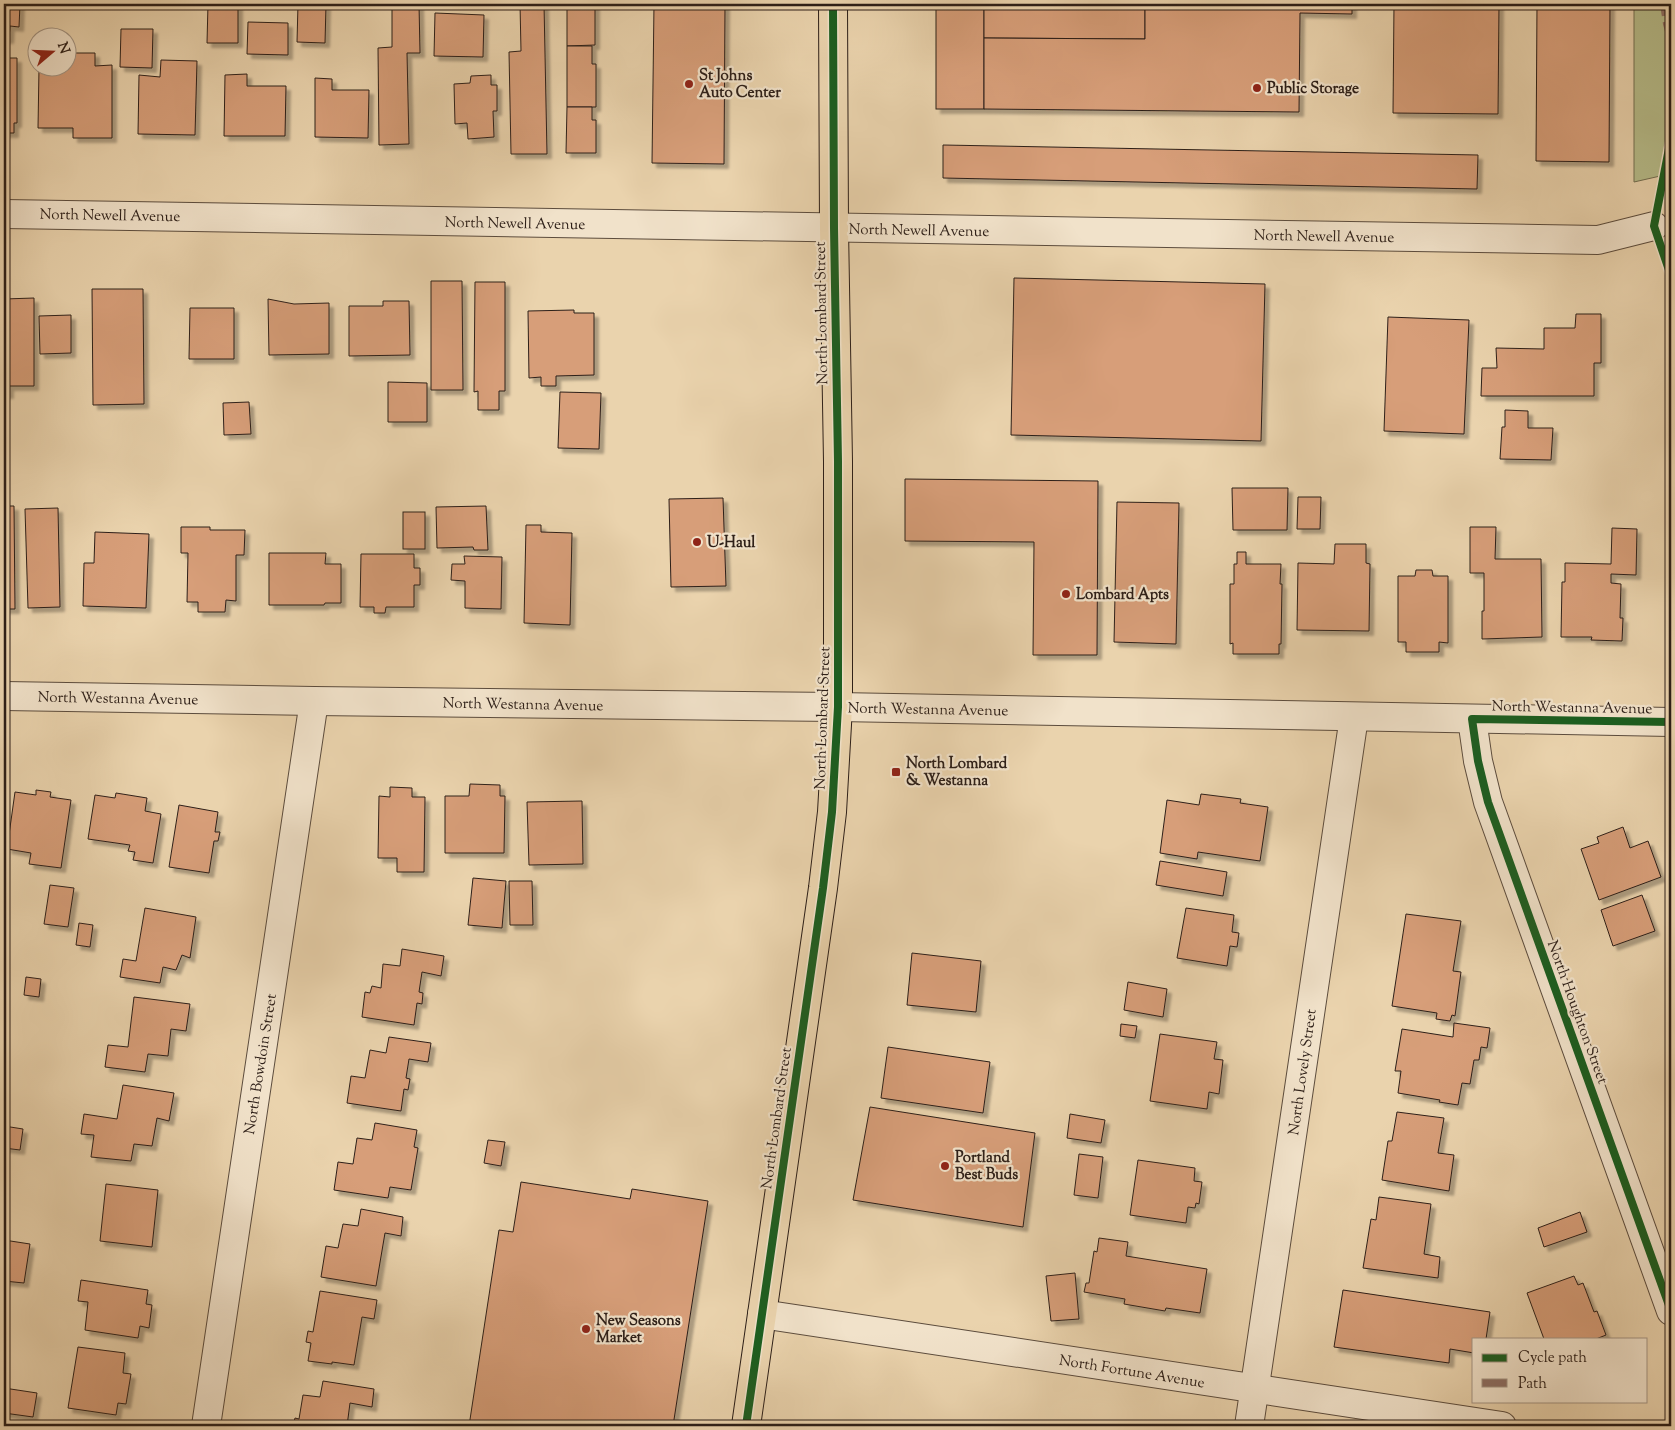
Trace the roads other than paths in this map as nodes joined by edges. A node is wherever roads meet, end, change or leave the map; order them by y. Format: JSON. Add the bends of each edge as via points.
{"nodes":[{"id":1,"x":834,"y":4,"type":"edge"},
{"id":2,"x":4,"y":214,"type":"edge"},
{"id":3,"x":1654,"y":226,"type":"dead end"},
{"id":4,"x":834,"y":228,"type":"junction"},
{"id":5,"x":4,"y":696,"type":"edge"},
{"id":6,"x":314,"y":701,"type":"junction"},
{"id":7,"x":838,"y":707,"type":"junction"},
{"id":8,"x":1354,"y":717,"type":"junction"},
{"id":9,"x":1472,"y":719,"type":"junction"},
{"id":10,"x":1671,"y":722,"type":"edge"},
{"id":11,"x":1671,"y":1311,"type":"edge"},
{"id":12,"x":762,"y":1314,"type":"junction"},
{"id":13,"x":1254,"y":1389,"type":"junction"},
{"id":14,"x":206,"y":1426,"type":"edge"},
{"id":15,"x":746,"y":1426,"type":"edge"},
{"id":16,"x":1249,"y":1426,"type":"edge"},
{"id":17,"x":1502,"y":1426,"type":"edge"}],
"edges":[{"from":1,"to":4,"type":"main road","name":"North Lombard Street"},
{"from":2,"to":4,"type":"street","name":"North Newell Avenue"},
{"from":3,"to":4,"type":"street","name":"North Newell Avenue","via":[[1598,240]]},
{"from":4,"to":7,"type":"main road","name":"North Lombard Street"},
{"from":5,"to":6,"type":"street","name":"North Westanna Avenue"},
{"from":6,"to":7,"type":"street","name":"North Westanna Avenue"},
{"from":6,"to":14,"type":"street","name":"North Bowdoin Street"},
{"from":7,"to":8,"type":"street","name":"North Westanna Avenue"},
{"from":7,"to":12,"type":"main road","name":"North Lombard Street","via":[[832,812],[823,888]]},
{"from":8,"to":9,"type":"street","name":"North Westanna Avenue"},
{"from":8,"to":13,"type":"street","name":"North Lovely Street"},
{"from":9,"to":10,"type":"street","name":"North Westanna Avenue"},
{"from":9,"to":11,"type":"street","name":"North Houghton Street","via":[[1488,802]]},
{"from":12,"to":13,"type":"street","name":"North Fortune Avenue"},
{"from":12,"to":15,"type":"main road","name":"North Lombard Street"},
{"from":13,"to":16,"type":"street","name":"North Lovely Street"},
{"from":13,"to":17,"type":"street","name":"North Fortune Avenue"}]}
